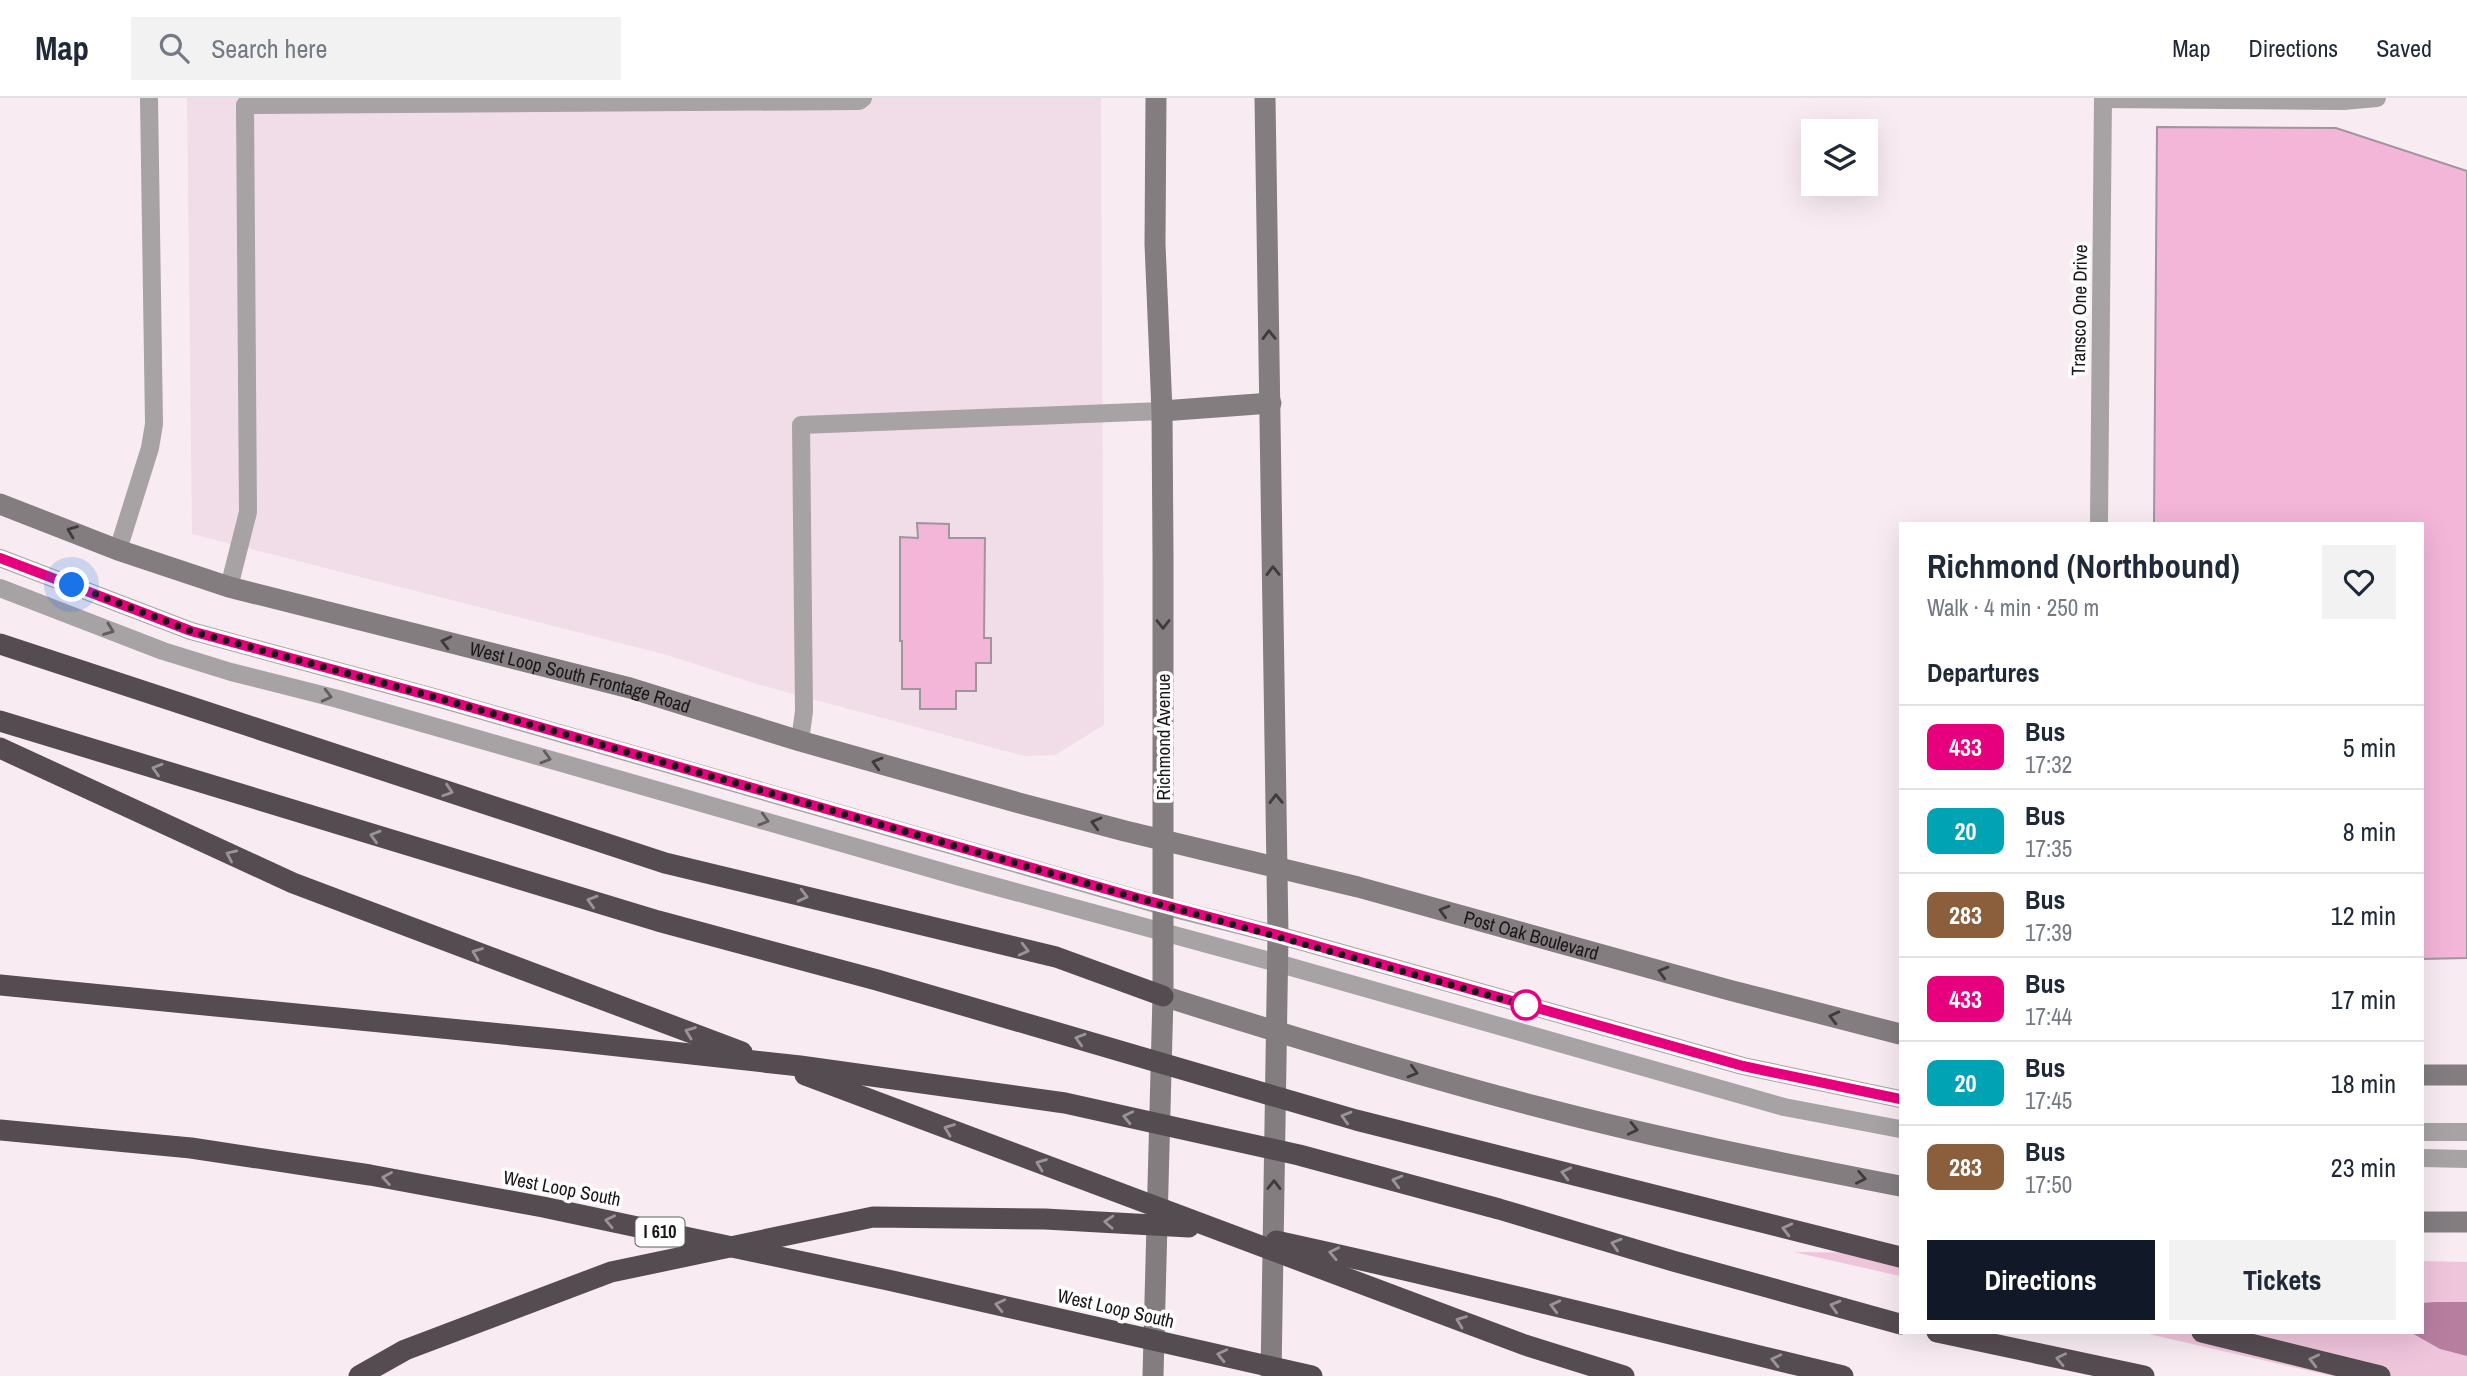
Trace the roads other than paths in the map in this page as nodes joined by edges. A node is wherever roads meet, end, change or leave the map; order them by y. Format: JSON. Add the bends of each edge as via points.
{"nodes":[{"id":1,"x":149,"y":98,"type":"edge"},
{"id":2,"x":863,"y":98,"type":"edge"},
{"id":3,"x":1156,"y":98,"type":"edge"},
{"id":4,"x":1265,"y":98,"type":"edge"},
{"id":5,"x":2103,"y":98,"type":"edge"},
{"id":6,"x":2377,"y":98,"type":"edge"},
{"id":7,"x":1271,"y":403,"type":"junction"},
{"id":8,"x":1161,"y":411,"type":"junction"},
{"id":9,"x":0,"y":504,"type":"edge"},
{"id":10,"x":2099,"y":522,"type":"edge"},
{"id":11,"x":118,"y":550,"type":"junction"},
{"id":12,"x":0,"y":558,"type":"edge"},
{"id":13,"x":229,"y":587,"type":"junction"},
{"id":14,"x":0,"y":588,"type":"edge"},
{"id":15,"x":0,"y":644,"type":"edge"},
{"id":16,"x":0,"y":720,"type":"edge"},
{"id":17,"x":800,"y":741,"type":"junction"},
{"id":18,"x":8,"y":751,"type":"edge"},
{"id":19,"x":1163,"y":839,"type":"junction"},
{"id":20,"x":1277,"y":867,"type":"junction"},
{"id":21,"x":1163,"y":906,"type":"junction"},
{"id":22,"x":1163,"y":931,"type":"junction"},
{"id":23,"x":1278,"y":935,"type":"junction"},
{"id":24,"x":1277,"y":963,"type":"junction"},
{"id":25,"x":0,"y":985,"type":"edge"},
{"id":26,"x":1163,"y":996,"type":"junction"},
{"id":27,"x":1277,"y":1032,"type":"junction"},
{"id":28,"x":1899,"y":1034,"type":"edge"},
{"id":29,"x":2424,"y":1075,"type":"edge"},
{"id":30,"x":2467,"y":1075,"type":"edge"},
{"id":31,"x":1899,"y":1099,"type":"edge"},
{"id":32,"x":1899,"y":1129,"type":"edge"},
{"id":33,"x":0,"y":1130,"type":"edge"},
{"id":34,"x":2424,"y":1132,"type":"edge"},
{"id":35,"x":2467,"y":1132,"type":"edge"},
{"id":36,"x":2424,"y":1158,"type":"edge"},
{"id":37,"x":2467,"y":1159,"type":"edge"},
{"id":38,"x":1899,"y":1186,"type":"edge"},
{"id":39,"x":2424,"y":1222,"type":"edge"},
{"id":40,"x":2467,"y":1222,"type":"edge"},
{"id":41,"x":1899,"y":1257,"type":"edge"},
{"id":42,"x":1899,"y":1324,"type":"edge"},
{"id":43,"x":1946,"y":1334,"type":"edge"},
{"id":44,"x":2210,"y":1334,"type":"edge"},
{"id":45,"x":2136,"y":1375,"type":"edge"},
{"id":46,"x":359,"y":1376,"type":"edge"},
{"id":47,"x":1153,"y":1376,"type":"edge"},
{"id":48,"x":1271,"y":1376,"type":"edge"},
{"id":49,"x":1312,"y":1376,"type":"edge"},
{"id":50,"x":1624,"y":1376,"type":"edge"},
{"id":51,"x":1843,"y":1376,"type":"edge"},
{"id":52,"x":2380,"y":1376,"type":"edge"}],
"edges":[{"from":1,"to":11,"type":"lane","via":[[154,424]]},
{"from":2,"to":13,"type":"lane","via":[[245,105],[248,512]]},
{"from":3,"to":8,"type":"main road","name":"Richmond Avenue"},
{"from":7,"to":4,"type":"main road","one_way":true},
{"from":5,"to":6,"type":"lane"},
{"from":5,"to":10,"type":"lane","name":"Transco One Drive"},
{"from":7,"to":8,"type":"main road"},
{"from":20,"to":7,"type":"main road","one_way":true},
{"from":8,"to":17,"type":"lane","via":[[801,425],[804,711]]},
{"from":8,"to":19,"type":"main road","name":"Richmond Avenue","one_way":true},
{"from":11,"to":9,"type":"main road","name":"West Loop South Frontage Road","one_way":true},
{"from":11,"to":13,"type":"main road","name":"West Loop South Frontage Road"},
{"from":12,"to":21,"type":"lane","via":[[191,631]]},
{"from":17,"to":13,"type":"main road","name":"West Loop South Frontage Road","one_way":true,"via":[[629,688]]},
{"from":14,"to":22,"type":"lane","one_way":true,"via":[[163,651],[231,672]]},
{"from":15,"to":26,"type":"highway","one_way":true,"via":[[665,863],[1056,957]]},
{"from":41,"to":16,"type":"highway","one_way":true,"via":[[1356,1120],[658,921]]},
{"from":19,"to":17,"type":"main road","name":"West Loop South Frontage Road","one_way":true},
{"from":50,"to":18,"type":"highway","one_way":true,"via":[[1525,1345],[293,883]]},
{"from":19,"to":20,"type":"main road","name":"Post Oak Boulevard"},
{"from":19,"to":21,"type":"main road","name":"Richmond Avenue"},
{"from":20,"to":23,"type":"main road"},
{"from":28,"to":20,"type":"main road","name":"Post Oak Boulevard","one_way":true},
{"from":21,"to":22,"type":"main road","name":"Richmond Avenue"},
{"from":21,"to":23,"type":"lane"},
{"from":22,"to":24,"type":"lane"},
{"from":22,"to":26,"type":"main road","name":"Richmond Avenue"},
{"from":23,"to":24,"type":"main road"},
{"from":23,"to":31,"type":"lane","via":[[1743,1066]]},
{"from":24,"to":27,"type":"main road"},
{"from":24,"to":32,"type":"lane","via":[[1784,1107]]},
{"from":42,"to":25,"type":"highway","one_way":true,"via":[[1299,1155],[1065,1102],[800,1066]]},
{"from":26,"to":27,"type":"main road"},
{"from":26,"to":47,"type":"main road","name":"Richmond Avenue"},
{"from":27,"to":38,"type":"main road","one_way":true,"via":[[1544,1109]]},
{"from":48,"to":27,"type":"main road","one_way":true},
{"from":29,"to":30,"type":"main road"},
{"from":49,"to":33,"type":"highway","name":"West Loop South","number":"I 610","one_way":true,"via":[[543,1207],[191,1148]]},
{"from":34,"to":35,"type":"lane"},
{"from":36,"to":37,"type":"lane"},
{"from":39,"to":40,"type":"main road"},
{"from":45,"to":43,"type":"highway","one_way":true},
{"from":52,"to":44,"type":"highway","one_way":true},
{"from":51,"to":46,"type":"highway","one_way":true,"via":[[1220,1228],[873,1217],[611,1272],[405,1350]]}]}
